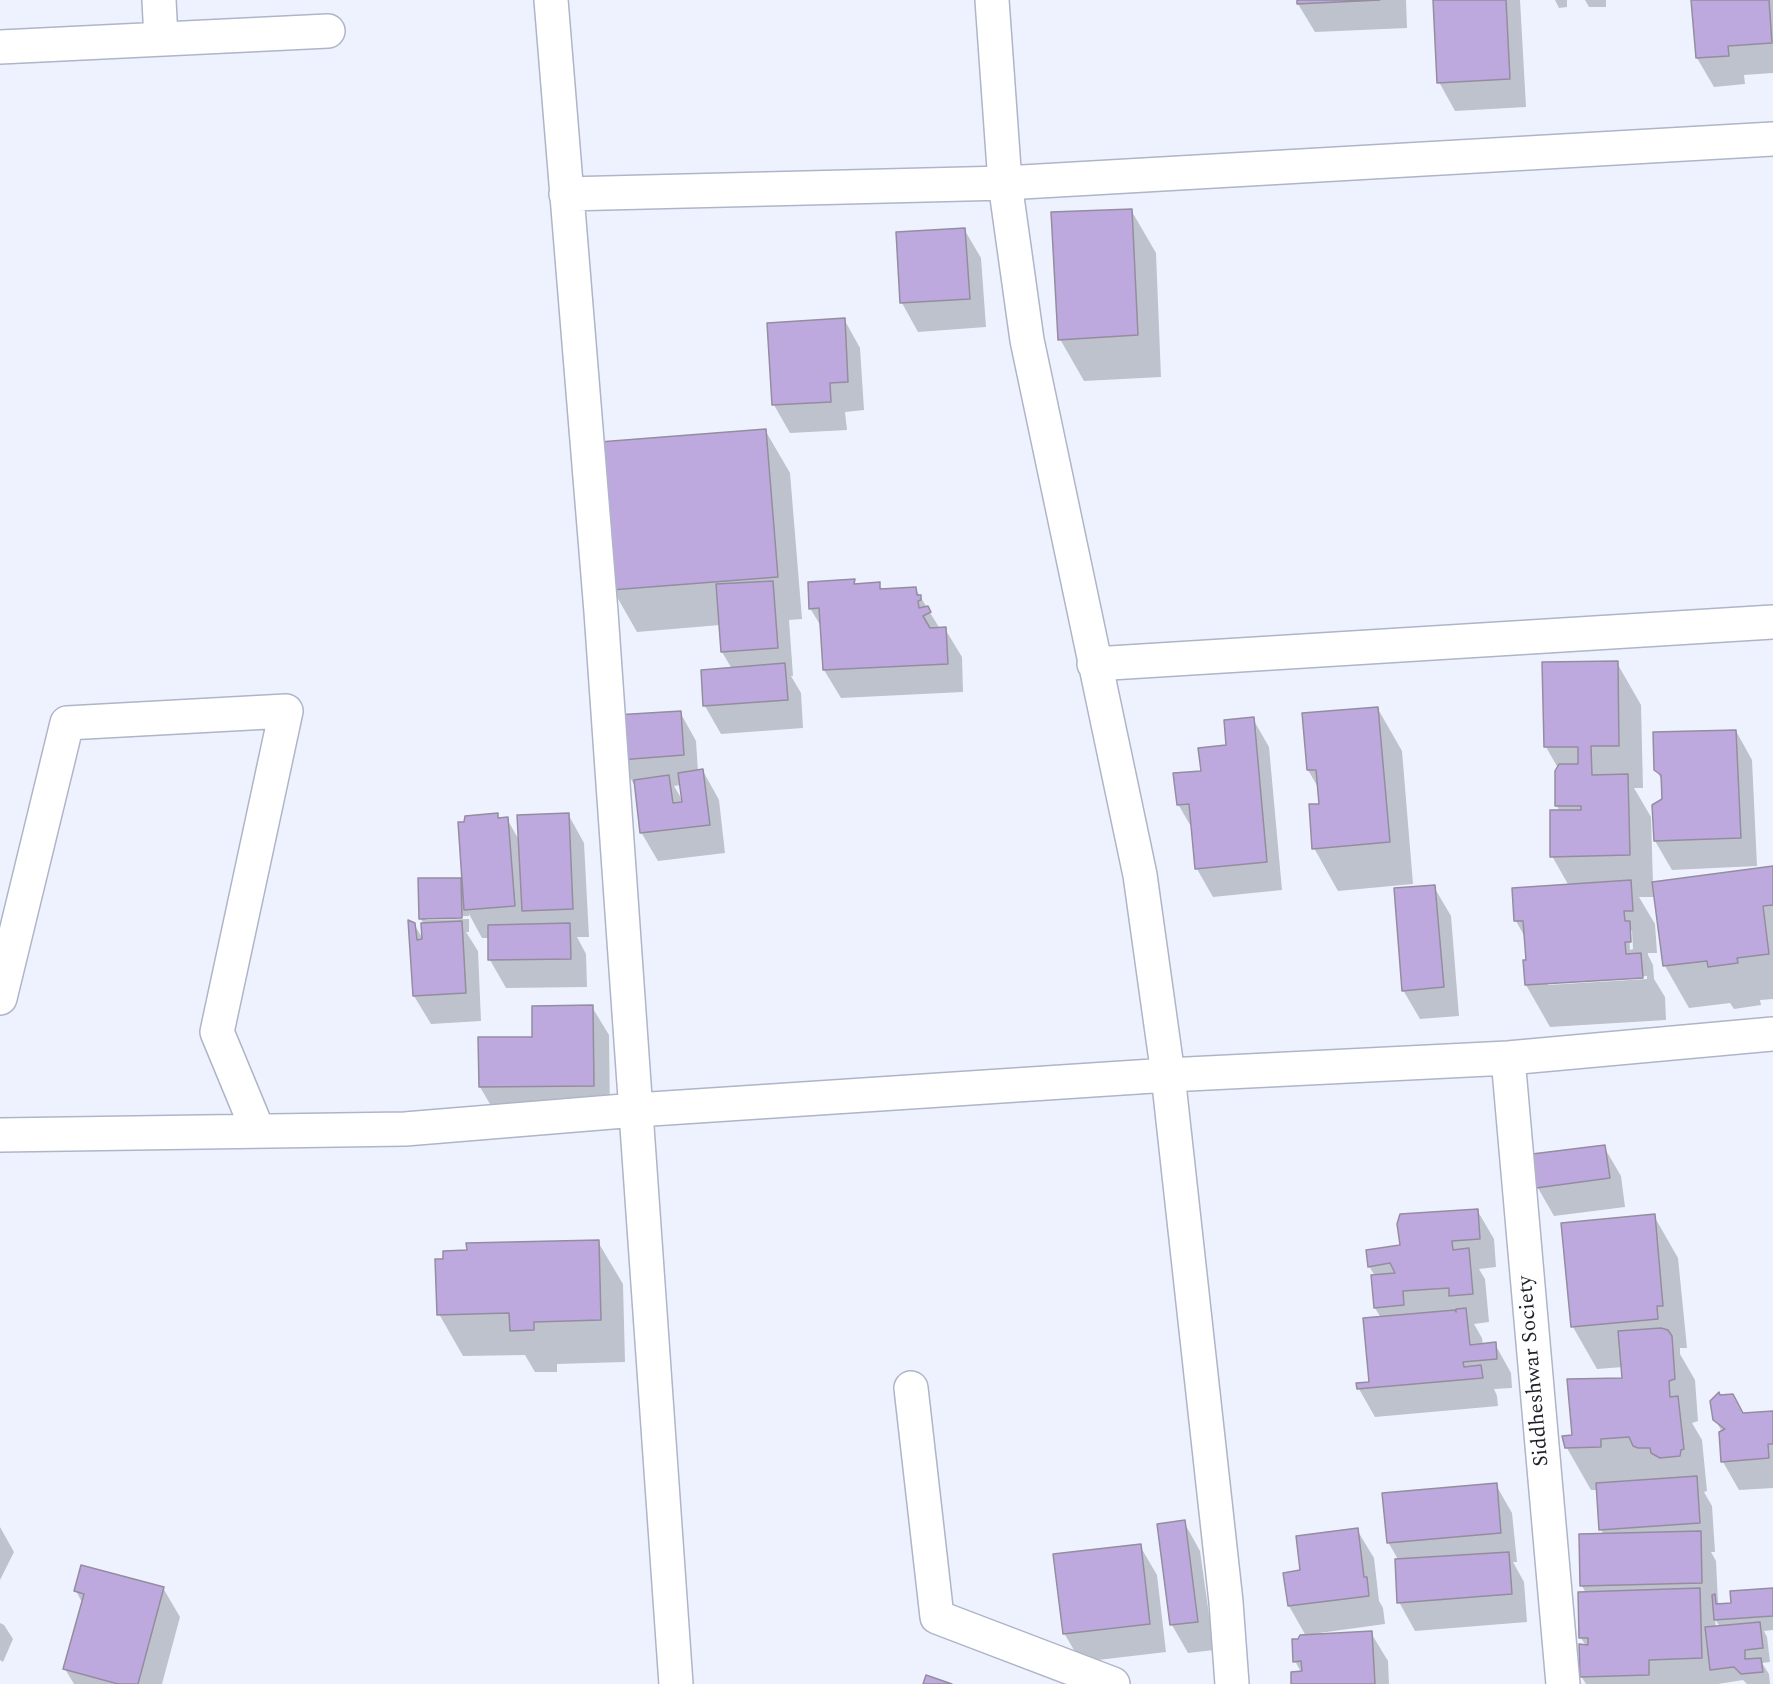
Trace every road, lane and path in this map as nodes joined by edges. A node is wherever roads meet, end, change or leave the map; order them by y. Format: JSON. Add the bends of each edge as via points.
{"nodes":[{"id":1,"x":159,"y":0,"type":"edge"},
{"id":2,"x":551,"y":0,"type":"edge"},
{"id":3,"x":992,"y":0,"type":"edge"},
{"id":4,"x":328,"y":31,"type":"dead end"},
{"id":5,"x":161,"y":39,"type":"junction"},
{"id":6,"x":0,"y":47,"type":"edge"},
{"id":7,"x":1773,"y":139,"type":"edge"},
{"id":8,"x":1005,"y":183,"type":"junction"},
{"id":9,"x":566,"y":194,"type":"junction"},
{"id":10,"x":1773,"y":622,"type":"edge"},
{"id":11,"x":1094,"y":664,"type":"junction"},
{"id":12,"x":0,"y":998,"type":"edge"},
{"id":13,"x":1773,"y":1034,"type":"edge"},
{"id":14,"x":1508,"y":1058,"type":"junction"},
{"id":15,"x":1167,"y":1075,"type":"junction"},
{"id":16,"x":636,"y":1110,"type":"junction"},
{"id":17,"x":258,"y":1131,"type":"junction"},
{"id":18,"x":0,"y":1135,"type":"edge"},
{"id":19,"x":911,"y":1388,"type":"dead end"},
{"id":20,"x":676,"y":1684,"type":"edge"},
{"id":21,"x":1113,"y":1684,"type":"edge"},
{"id":22,"x":1232,"y":1684,"type":"edge"},
{"id":23,"x":1563,"y":1684,"type":"edge"}],
"edges":[{"from":1,"to":5,"type":"street"},
{"from":2,"to":9,"type":"street"},
{"from":3,"to":8,"type":"street"},
{"from":4,"to":5,"type":"street"},
{"from":5,"to":6,"type":"street"},
{"from":7,"to":8,"type":"street"},
{"from":8,"to":9,"type":"street"},
{"from":8,"to":11,"type":"street","via":[[1027,340]]},
{"from":9,"to":16,"type":"street"},
{"from":10,"to":11,"type":"street"},
{"from":11,"to":15,"type":"street","via":[[1140,875]]},
{"from":12,"to":17,"type":"street","via":[[67,723],[286,711],[217,1032]]},
{"from":13,"to":14,"type":"street"},
{"from":14,"to":15,"type":"street"},
{"from":14,"to":23,"type":"street","name":"Siddheshwar Society"},
{"from":15,"to":16,"type":"street"},
{"from":15,"to":22,"type":"street"},
{"from":16,"to":17,"type":"street","via":[[405,1129]]},
{"from":16,"to":20,"type":"street"},
{"from":17,"to":18,"type":"street"},
{"from":19,"to":21,"type":"street","via":[[937,1617]]}]}
